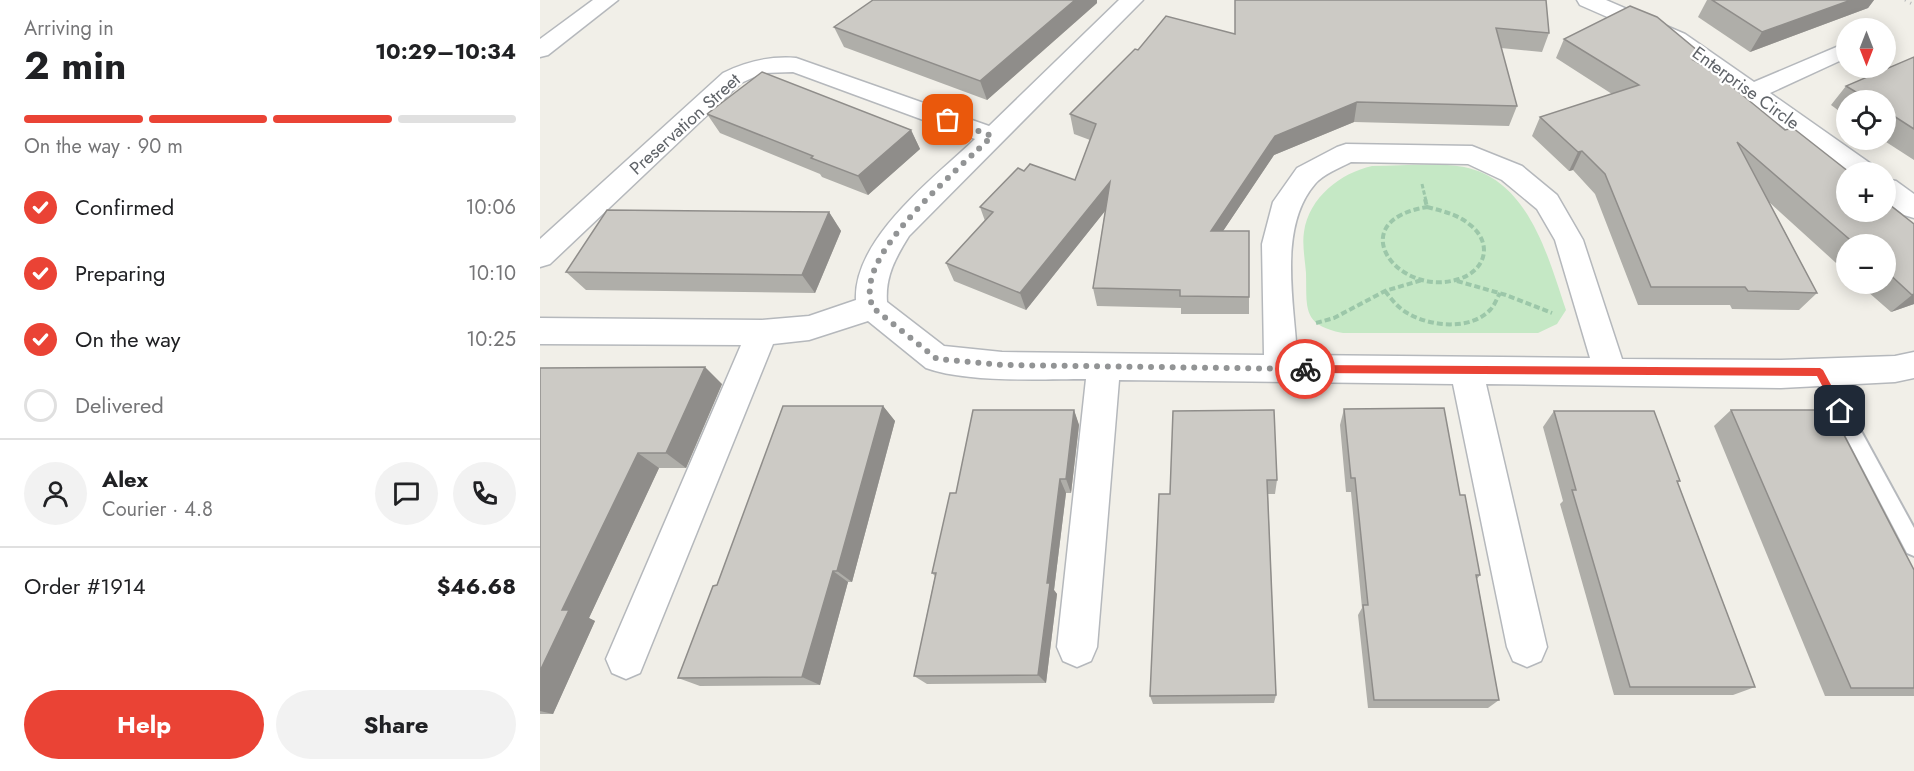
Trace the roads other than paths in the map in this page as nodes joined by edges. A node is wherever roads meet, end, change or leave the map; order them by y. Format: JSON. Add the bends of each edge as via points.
{"nodes":[{"id":1,"x":608,"y":0,"type":"edge"},
{"id":2,"x":1132,"y":0,"type":"edge"},
{"id":3,"x":1588,"y":0,"type":"edge"},
{"id":4,"x":540,"y":50,"type":"edge"},
{"id":5,"x":1836,"y":54,"type":"edge"},
{"id":6,"x":1752,"y":92,"type":"junction"},
{"id":7,"x":992,"y":136,"type":"junction"},
{"id":8,"x":1850,"y":162,"type":"edge"},
{"id":9,"x":1896,"y":195,"type":"edge"},
{"id":10,"x":1914,"y":208,"type":"edge"},
{"id":11,"x":540,"y":256,"type":"edge"},
{"id":12,"x":872,"y":307,"type":"junction"},
{"id":13,"x":540,"y":331,"type":"edge"},
{"id":14,"x":762,"y":333,"type":"junction"},
{"id":15,"x":1914,"y":365,"type":"edge"},
{"id":16,"x":1104,"y":367,"type":"junction"},
{"id":17,"x":1281,"y":368,"type":"junction"},
{"id":18,"x":1466,"y":370,"type":"junction"},
{"id":19,"x":1610,"y":372,"type":"junction"},
{"id":20,"x":1820,"y":372,"type":"junction"},
{"id":21,"x":1914,"y":547,"type":"edge"},
{"id":22,"x":1077,"y":647,"type":"dead end"},
{"id":23,"x":1527,"y":647,"type":"dead end"},
{"id":24,"x":626,"y":659,"type":"dead end"}],
"edges":[{"from":1,"to":4,"type":"street"},
{"from":2,"to":7,"type":"street"},
{"from":3,"to":6,"type":"street","name":"Enterprise Circle","via":[[1677,39]]},
{"from":5,"to":6,"type":"street"},
{"from":6,"to":8,"type":"street","name":"Enterprise Circle"},
{"from":7,"to":11,"type":"street","name":"Preservation Street","via":[[796,65],[772,63],[752,67],[732,78]]},
{"from":7,"to":12,"type":"street","via":[[899,229],[880,256],[869,287]]},
{"from":9,"to":10,"type":"street"},
{"from":12,"to":14,"type":"street","via":[[809,328]]},
{"from":12,"to":16,"type":"street","via":[[937,359]]},
{"from":13,"to":14,"type":"street"},
{"from":14,"to":24,"type":"street"},
{"from":15,"to":20,"type":"street"},
{"from":16,"to":17,"type":"street"},
{"from":16,"to":22,"type":"street"},
{"from":17,"to":18,"type":"street"},
{"from":17,"to":19,"type":"street","via":[[1276,244],[1287,202],[1307,175],[1346,153],[1473,155],[1512,173],[1546,202],[1569,240]]},
{"from":18,"to":19,"type":"street"},
{"from":18,"to":23,"type":"street"},
{"from":19,"to":20,"type":"street"},
{"from":20,"to":21,"type":"lane"}]}
